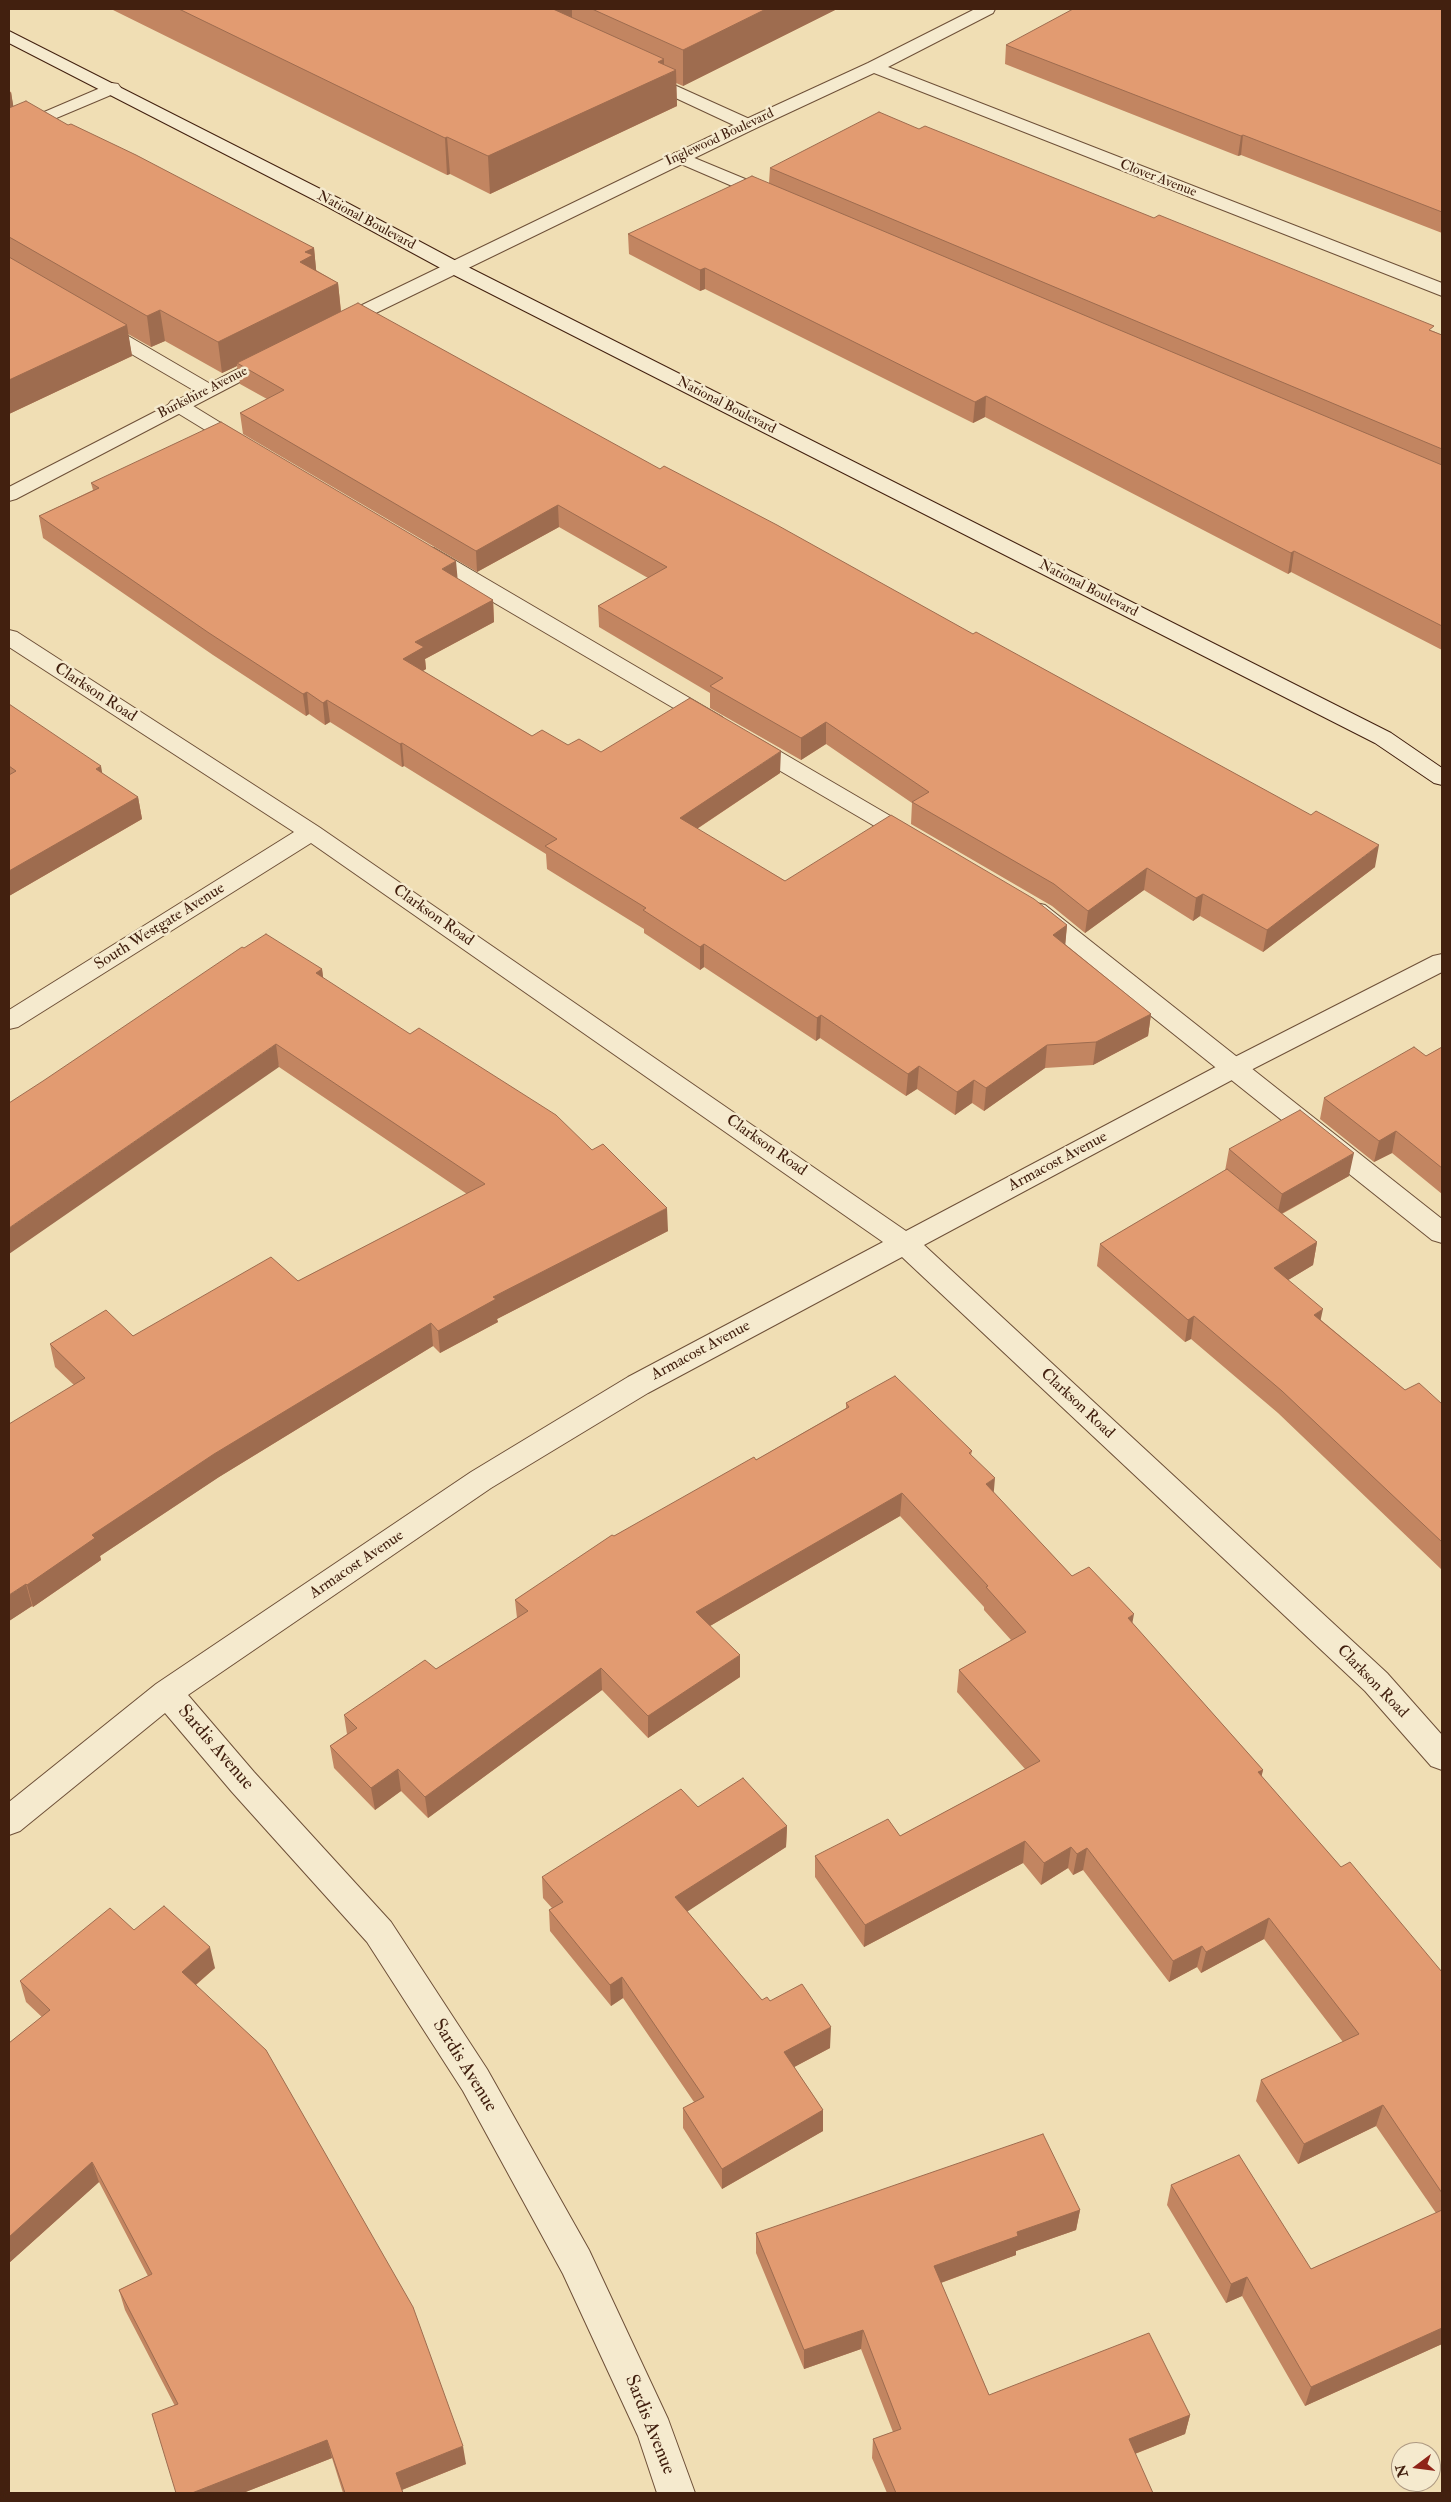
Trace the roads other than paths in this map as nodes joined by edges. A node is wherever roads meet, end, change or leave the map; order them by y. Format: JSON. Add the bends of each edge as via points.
{"nodes":[{"id":1,"x":987,"y":9,"type":"edge"},
{"id":2,"x":9,"y":36,"type":"edge"},
{"id":3,"x":874,"y":67,"type":"junction"},
{"id":4,"x":626,"y":68,"type":"edge"},
{"id":5,"x":112,"y":88,"type":"junction"},
{"id":6,"x":748,"y":124,"type":"junction"},
{"id":7,"x":9,"y":133,"type":"edge"},
{"id":8,"x":680,"y":157,"type":"junction"},
{"id":9,"x":787,"y":203,"type":"edge"},
{"id":10,"x":453,"y":267,"type":"junction"},
{"id":11,"x":1442,"y":290,"type":"edge"},
{"id":12,"x":83,"y":317,"type":"edge"},
{"id":13,"x":319,"y":334,"type":"edge"},
{"id":14,"x":285,"y":351,"type":"edge"},
{"id":15,"x":207,"y":390,"type":"junction"},
{"id":16,"x":178,"y":405,"type":"junction"},
{"id":17,"x":264,"y":458,"type":"edge"},
{"id":18,"x":9,"y":495,"type":"edge"},
{"id":19,"x":409,"y":543,"type":"edge"},
{"id":20,"x":9,"y":637,"type":"edge"},
{"id":21,"x":1442,"y":778,"type":"edge"},
{"id":22,"x":311,"y":832,"type":"junction"},
{"id":23,"x":930,"y":849,"type":"edge"},
{"id":24,"x":1016,"y":899,"type":"edge"},
{"id":25,"x":1442,"y":962,"type":"edge"},
{"id":26,"x":9,"y":1021,"type":"edge"},
{"id":27,"x":1236,"y":1067,"type":"junction"},
{"id":28,"x":1442,"y":1233,"type":"edge"},
{"id":29,"x":904,"y":1243,"type":"junction"},
{"id":30,"x":167,"y":1693,"type":"junction"},
{"id":31,"x":1442,"y":1757,"type":"edge"},
{"id":32,"x":9,"y":1821,"type":"edge"},
{"id":33,"x":676,"y":2493,"type":"edge"}],
"edges":[{"from":1,"to":3,"type":"street","name":"Inglewood Boulevard"},
{"from":2,"to":5,"type":"street","name":"National Boulevard"},
{"from":3,"to":6,"type":"street","name":"Inglewood Boulevard"},
{"from":3,"to":11,"type":"street","name":"Clover Avenue"},
{"from":4,"to":6,"type":"street"},
{"from":5,"to":7,"type":"street"},
{"from":5,"to":10,"type":"street","name":"National Boulevard"},
{"from":6,"to":8,"type":"street","name":"Inglewood Boulevard"},
{"from":8,"to":9,"type":"street"},
{"from":8,"to":10,"type":"street","name":"Inglewood Boulevard"},
{"from":10,"to":13,"type":"street"},
{"from":10,"to":21,"type":"street","name":"National Boulevard","via":[[1383,738]]},
{"from":12,"to":15,"type":"street"},
{"from":14,"to":15,"type":"street","name":"Burkshire Avenue"},
{"from":15,"to":16,"type":"street","name":"Burkshire Avenue"},
{"from":16,"to":17,"type":"street"},
{"from":16,"to":18,"type":"street","name":"Burkshire Avenue"},
{"from":19,"to":23,"type":"street"},
{"from":20,"to":22,"type":"street","name":"Clarkson Road"},
{"from":22,"to":26,"type":"street","name":"South Westgate Avenue"},
{"from":22,"to":29,"type":"street","name":"Clarkson Road"},
{"from":24,"to":27,"type":"street","via":[[1042,914]]},
{"from":25,"to":27,"type":"street","name":"Armacost Avenue"},
{"from":27,"to":28,"type":"street"},
{"from":27,"to":29,"type":"street","name":"Armacost Avenue"},
{"from":29,"to":30,"type":"street","name":"Armacost Avenue","via":[[638,1384],[489,1475]]},
{"from":29,"to":31,"type":"street","name":"Clarkson Road","via":[[1376,1682]]},
{"from":30,"to":32,"type":"street","name":"Armacost Avenue"},
{"from":30,"to":33,"type":"street","name":"Sardis Avenue","via":[[379,1932],[475,2080],[576,2262],[655,2432]]}]}
